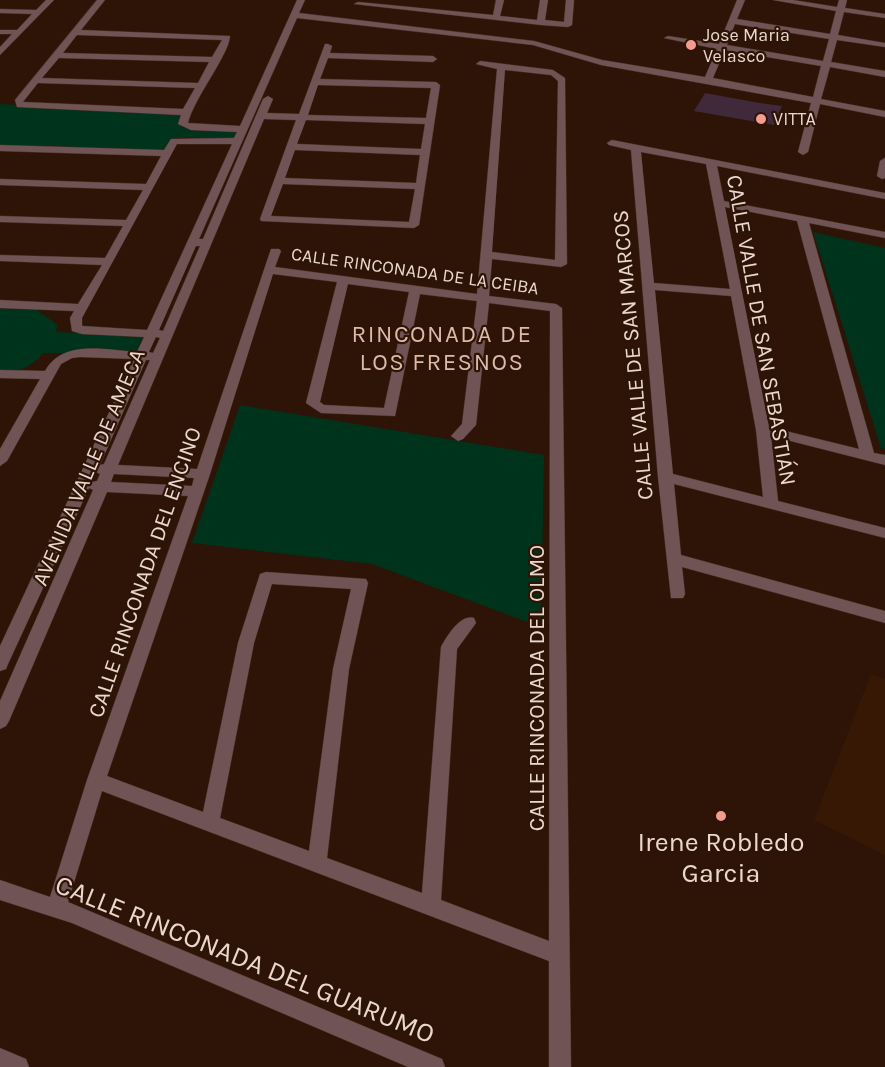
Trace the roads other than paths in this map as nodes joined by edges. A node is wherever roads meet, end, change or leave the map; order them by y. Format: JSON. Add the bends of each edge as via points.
{"nodes":[{"id":1,"x":50,"y":0,"type":"edge"},
{"id":2,"x":101,"y":0,"type":"edge"},
{"id":3,"x":301,"y":0,"type":"edge"},
{"id":4,"x":310,"y":0,"type":"edge"},
{"id":5,"x":500,"y":0,"type":"edge"},
{"id":6,"x":544,"y":0,"type":"edge"},
{"id":7,"x":570,"y":0,"type":"edge"},
{"id":8,"x":741,"y":0,"type":"edge"},
{"id":9,"x":777,"y":0,"type":"edge"},
{"id":10,"x":402,"y":4,"type":"edge"},
{"id":11,"x":841,"y":4,"type":"edge"},
{"id":12,"x":357,"y":6,"type":"edge"},
{"id":13,"x":0,"y":11,"type":"edge"},
{"id":14,"x":38,"y":12,"type":"junction"},
{"id":15,"x":885,"y":16,"type":"edge"},
{"id":16,"x":297,"y":18,"type":"junction"},
{"id":17,"x":496,"y":18,"type":"junction"},
{"id":18,"x":732,"y":21,"type":"junction"},
{"id":19,"x":541,"y":23,"type":"junction"},
{"id":20,"x":0,"y":32,"type":"edge"},
{"id":21,"x":20,"y":32,"type":"junction"},
{"id":22,"x":75,"y":32,"type":"junction"},
{"id":23,"x":832,"y":36,"type":"junction"},
{"id":24,"x":668,"y":38,"type":"dead end"},
{"id":25,"x":885,"y":45,"type":"edge"},
{"id":26,"x":721,"y":48,"type":"junction"},
{"id":27,"x":0,"y":52,"type":"edge"},
{"id":28,"x":57,"y":55,"type":"junction"},
{"id":29,"x":529,"y":55,"type":"junction"},
{"id":30,"x":540,"y":57,"type":"junction"},
{"id":31,"x":433,"y":59,"type":"dead end"},
{"id":32,"x":215,"y":60,"type":"junction"},
{"id":33,"x":480,"y":64,"type":"dead end"},
{"id":34,"x":825,"y":64,"type":"junction"},
{"id":35,"x":501,"y":66,"type":"junction"},
{"id":36,"x":885,"y":74,"type":"edge"},
{"id":37,"x":37,"y":80,"type":"junction"},
{"id":38,"x":708,"y":80,"type":"junction"},
{"id":39,"x":315,"y":82,"type":"junction"},
{"id":40,"x":202,"y":86,"type":"junction"},
{"id":41,"x":817,"y":99,"type":"junction"},
{"id":42,"x":186,"y":112,"type":"junction"},
{"id":43,"x":262,"y":112,"type":"junction"},
{"id":44,"x":303,"y":114,"type":"junction"},
{"id":45,"x":885,"y":114,"type":"edge"},
{"id":46,"x":431,"y":117,"type":"junction"},
{"id":47,"x":244,"y":129,"type":"junction"},
{"id":48,"x":238,"y":141,"type":"junction"},
{"id":49,"x":612,"y":143,"type":"dead end"},
{"id":50,"x":291,"y":147,"type":"junction"},
{"id":51,"x":0,"y":148,"type":"edge"},
{"id":52,"x":636,"y":148,"type":"junction"},
{"id":53,"x":426,"y":152,"type":"junction"},
{"id":54,"x":803,"y":152,"type":"dead end"},
{"id":55,"x":168,"y":153,"type":"junction"},
{"id":56,"x":885,"y":161,"type":"edge"},
{"id":57,"x":711,"y":163,"type":"junction"},
{"id":58,"x":882,"y":176,"type":"dead end"},
{"id":59,"x":859,"y":178,"type":"dead end"},
{"id":60,"x":279,"y":181,"type":"junction"},
{"id":61,"x":0,"y":182,"type":"edge"},
{"id":62,"x":420,"y":186,"type":"junction"},
{"id":63,"x":149,"y":187,"type":"junction"},
{"id":64,"x":855,"y":191,"type":"junction"},
{"id":65,"x":885,"y":196,"type":"edge"},
{"id":66,"x":719,"y":204,"type":"junction"},
{"id":67,"x":0,"y":219,"type":"edge"},
{"id":68,"x":802,"y":219,"type":"junction"},
{"id":69,"x":130,"y":223,"type":"junction"},
{"id":70,"x":885,"y":235,"type":"edge"},
{"id":71,"x":200,"y":243,"type":"junction"},
{"id":72,"x":275,"y":251,"type":"dead end"},
{"id":73,"x":485,"y":255,"type":"junction"},
{"id":74,"x":0,"y":258,"type":"edge"},
{"id":75,"x":109,"y":262,"type":"junction"},
{"id":76,"x":269,"y":270,"type":"junction"},
{"id":77,"x":343,"y":280,"type":"junction"},
{"id":78,"x":649,"y":286,"type":"junction"},
{"id":79,"x":415,"y":290,"type":"junction"},
{"id":80,"x":735,"y":294,"type":"junction"},
{"id":81,"x":482,"y":298,"type":"junction"},
{"id":82,"x":0,"y":304,"type":"edge"},
{"id":83,"x":81,"y":308,"type":"junction"},
{"id":84,"x":556,"y":308,"type":"joint"},
{"id":85,"x":152,"y":334,"type":"junction"},
{"id":86,"x":168,"y":335,"type":"junction"},
{"id":87,"x":142,"y":356,"type":"junction"},
{"id":88,"x":159,"y":356,"type":"junction"},
{"id":89,"x":0,"y":375,"type":"edge"},
{"id":90,"x":47,"y":375,"type":"junction"},
{"id":91,"x":763,"y":430,"type":"junction"},
{"id":92,"x":7,"y":435,"type":"edge"},
{"id":93,"x":458,"y":436,"type":"dead end"},
{"id":94,"x":868,"y":456,"type":"junction"},
{"id":95,"x":885,"y":460,"type":"edge"},
{"id":96,"x":0,"y":461,"type":"edge"},
{"id":97,"x":92,"y":468,"type":"junction"},
{"id":98,"x":110,"y":470,"type":"junction"},
{"id":99,"x":203,"y":474,"type":"junction"},
{"id":100,"x":665,"y":477,"type":"junction"},
{"id":101,"x":83,"y":486,"type":"junction"},
{"id":102,"x":103,"y":486,"type":"junction"},
{"id":103,"x":197,"y":491,"type":"junction"},
{"id":104,"x":771,"y":504,"type":"junction"},
{"id":105,"x":885,"y":534,"type":"edge"},
{"id":106,"x":674,"y":559,"type":"junction"},
{"id":107,"x":677,"y":594,"type":"dead end"},
{"id":108,"x":885,"y":617,"type":"edge"},
{"id":109,"x":468,"y":624,"type":"dead end"},
{"id":110,"x":0,"y":664,"type":"edge"},
{"id":111,"x":0,"y":721,"type":"edge"},
{"id":112,"x":96,"y":780,"type":"junction"},
{"id":113,"x":210,"y":823,"type":"junction"},
{"id":114,"x":317,"y":864,"type":"junction"},
{"id":115,"x":0,"y":890,"type":"edge"},
{"id":116,"x":431,"y":906,"type":"junction"},
{"id":117,"x":56,"y":909,"type":"junction"},
{"id":118,"x":560,"y":955,"type":"junction"},
{"id":119,"x":0,"y":1059,"type":"edge"},
{"id":120,"x":18,"y":1067,"type":"edge"},
{"id":121,"x":434,"y":1067,"type":"edge"},
{"id":122,"x":560,"y":1067,"type":"edge"}],
"edges":[{"from":1,"to":14,"type":"street"},
{"from":2,"to":22,"type":"street"},
{"from":3,"to":16,"type":"street","name":"AVENIDA VALLE DE AMECA"},
{"from":4,"to":16,"type":"street"},
{"from":5,"to":17,"type":"street"},
{"from":6,"to":19,"type":"street"},
{"from":7,"to":19,"type":"street","via":[[568,25]]},
{"from":8,"to":18,"type":"street"},
{"from":9,"to":11,"type":"street"},
{"from":10,"to":12,"type":"street"},
{"from":10,"to":17,"type":"street"},
{"from":11,"to":15,"type":"street"},
{"from":11,"to":23,"type":"street"},
{"from":13,"to":14,"type":"street"},
{"from":14,"to":21,"type":"street"},
{"from":16,"to":29,"type":"street"},
{"from":16,"to":43,"type":"street"},
{"from":16,"to":47,"type":"street","name":"AVENIDA VALLE DE AMECA"},
{"from":17,"to":19,"type":"street"},
{"from":18,"to":23,"type":"street"},
{"from":18,"to":26,"type":"street"},
{"from":20,"to":21,"type":"street"},
{"from":21,"to":27,"type":"street"},
{"from":22,"to":28,"type":"street"},
{"from":22,"to":32,"type":"street","via":[[227,38]]},
{"from":23,"to":25,"type":"street"},
{"from":23,"to":34,"type":"street"},
{"from":24,"to":26,"type":"street"},
{"from":26,"to":34,"type":"street"},
{"from":26,"to":38,"type":"street"},
{"from":28,"to":32,"type":"street"},
{"from":28,"to":37,"type":"street"},
{"from":29,"to":30,"type":"street"},
{"from":29,"to":30,"type":"street"},
{"from":29,"to":35,"type":"street"},
{"from":30,"to":38,"type":"street","via":[[557,51]]},
{"from":30,"to":73,"type":"street","via":[[562,80],[561,264]]},
{"from":31,"to":39,"type":"street","via":[[326,51]]},
{"from":32,"to":40,"type":"street"},
{"from":33,"to":35,"type":"street"},
{"from":34,"to":36,"type":"street"},
{"from":34,"to":41,"type":"street"},
{"from":35,"to":73,"type":"street"},
{"from":37,"to":40,"type":"street"},
{"from":37,"to":42,"type":"street","via":[[18,102],[20,105]]},
{"from":38,"to":41,"type":"street"},
{"from":39,"to":44,"type":"street"},
{"from":39,"to":46,"type":"street","via":[[436,85]]},
{"from":40,"to":42,"type":"street"},
{"from":41,"to":45,"type":"street"},
{"from":41,"to":54,"type":"street"},
{"from":42,"to":47,"type":"street","via":[[185,126]]},
{"from":43,"to":44,"type":"street"},
{"from":43,"to":71,"type":"street"},
{"from":44,"to":46,"type":"street"},
{"from":44,"to":50,"type":"street"},
{"from":46,"to":53,"type":"street"},
{"from":47,"to":48,"type":"street","name":"AVENIDA VALLE DE AMECA"},
{"from":48,"to":55,"type":"street","via":[[178,139]]},
{"from":48,"to":71,"type":"street","name":"AVENIDA VALLE DE AMECA"},
{"from":49,"to":52,"type":"street"},
{"from":50,"to":53,"type":"street"},
{"from":50,"to":60,"type":"street"},
{"from":51,"to":55,"type":"street"},
{"from":52,"to":57,"type":"street"},
{"from":52,"to":78,"type":"street","name":"CALLE VALLE DE SAN MARCOS"},
{"from":53,"to":62,"type":"street"},
{"from":55,"to":63,"type":"street"},
{"from":56,"to":58,"type":"street"},
{"from":57,"to":64,"type":"street"},
{"from":57,"to":66,"type":"street","name":"CALLE VALLE DE SAN SEBASTIÁN"},
{"from":59,"to":64,"type":"street"},
{"from":60,"to":62,"type":"street"},
{"from":60,"to":62,"type":"street","via":[[265,219],[414,225]]},
{"from":61,"to":63,"type":"street"},
{"from":63,"to":69,"type":"street"},
{"from":64,"to":65,"type":"street"},
{"from":66,"to":68,"type":"street"},
{"from":66,"to":80,"type":"street","name":"CALLE VALLE DE SAN SEBASTIÁN"},
{"from":67,"to":69,"type":"street"},
{"from":68,"to":70,"type":"street"},
{"from":68,"to":94,"type":"street"},
{"from":69,"to":75,"type":"street"},
{"from":71,"to":85,"type":"street","name":"AVENIDA VALLE DE AMECA"},
{"from":71,"to":86,"type":"street","name":"AVENIDA VALLE DE AMECA"},
{"from":72,"to":76,"type":"street","name":"CALLE RINCONADA DEL ENCINO"},
{"from":73,"to":81,"type":"street"},
{"from":74,"to":75,"type":"street"},
{"from":75,"to":83,"type":"street"},
{"from":76,"to":77,"type":"street","name":"CALLE RINCONADA DE LA CEIBA"},
{"from":76,"to":99,"type":"street","name":"CALLE RINCONADA DEL ENCINO"},
{"from":77,"to":79,"type":"street","name":"CALLE RINCONADA DE LA CEIBA"},
{"from":77,"to":79,"type":"street","via":[[313,404],[321,409],[386,414],[392,410]]},
{"from":78,"to":80,"type":"street"},
{"from":78,"to":100,"type":"street","name":"CALLE VALLE DE SAN MARCOS"},
{"from":79,"to":81,"type":"street","name":"CALLE RINCONADA DE LA CEIBA"},
{"from":80,"to":91,"type":"street","name":"CALLE VALLE DE SAN SEBASTIÁN"},
{"from":81,"to":84,"type":"street","name":"CALLE RINCONADA DE LA CEIBA"},
{"from":81,"to":93,"type":"street","via":[[470,425]]},
{"from":82,"to":83,"type":"street"},
{"from":83,"to":85,"type":"street","via":[[75,324],[82,330]]},
{"from":84,"to":118,"type":"street","name":"CALLE RINCONADA DEL OLMO"},
{"from":85,"to":86,"type":"street"},
{"from":85,"to":87,"type":"street","name":"AVENIDA VALLE DE AMECA"},
{"from":86,"to":88,"type":"street","name":"AVENIDA VALLE DE AMECA"},
{"from":87,"to":88,"type":"street"},
{"from":87,"to":90,"type":"street","via":[[69,354],[56,362]]},
{"from":87,"to":97,"type":"street","name":"AVENIDA VALLE DE AMECA"},
{"from":88,"to":98,"type":"street","name":"AVENIDA VALLE DE AMECA"},
{"from":89,"to":90,"type":"street"},
{"from":90,"to":92,"type":"street"},
{"from":91,"to":94,"type":"street"},
{"from":91,"to":104,"type":"street","name":"CALLE VALLE DE SAN SEBASTIÁN"},
{"from":92,"to":96,"type":"street"},
{"from":94,"to":95,"type":"street"},
{"from":97,"to":98,"type":"street"},
{"from":97,"to":101,"type":"street","name":"AVENIDA VALLE DE AMECA"},
{"from":98,"to":99,"type":"street"},
{"from":98,"to":102,"type":"street","name":"AVENIDA VALLE DE AMECA"},
{"from":99,"to":103,"type":"street","name":"CALLE RINCONADA DEL ENCINO"},
{"from":100,"to":104,"type":"street"},
{"from":100,"to":106,"type":"street","name":"CALLE VALLE DE SAN MARCOS"},
{"from":101,"to":102,"type":"street"},
{"from":101,"to":110,"type":"street","name":"AVENIDA VALLE DE AMECA"},
{"from":102,"to":103,"type":"street"},
{"from":102,"to":111,"type":"street","name":"AVENIDA VALLE DE AMECA"},
{"from":103,"to":112,"type":"street","name":"CALLE RINCONADA DEL ENCINO"},
{"from":104,"to":105,"type":"street"},
{"from":106,"to":107,"type":"street","name":"CALLE VALLE DE SAN MARCOS"},
{"from":106,"to":108,"type":"street"},
{"from":109,"to":116,"type":"street","via":[[448,646]]},
{"from":112,"to":113,"type":"street"},
{"from":112,"to":117,"type":"street","name":"CALLE RINCONADA DEL ENCINO"},
{"from":113,"to":114,"type":"street"},
{"from":113,"to":114,"type":"street","via":[[246,643],[266,578],[360,583],[341,669]]},
{"from":114,"to":116,"type":"street"},
{"from":115,"to":117,"type":"street","name":"CALLE RINCONADA DEL GUARUMO"},
{"from":116,"to":118,"type":"street"},
{"from":117,"to":121,"type":"street","name":"CALLE RINCONADA DEL GUARUMO"},
{"from":118,"to":122,"type":"street","name":"CALLE RINCONADA DEL OLMO"},
{"from":119,"to":120,"type":"street"}]}
